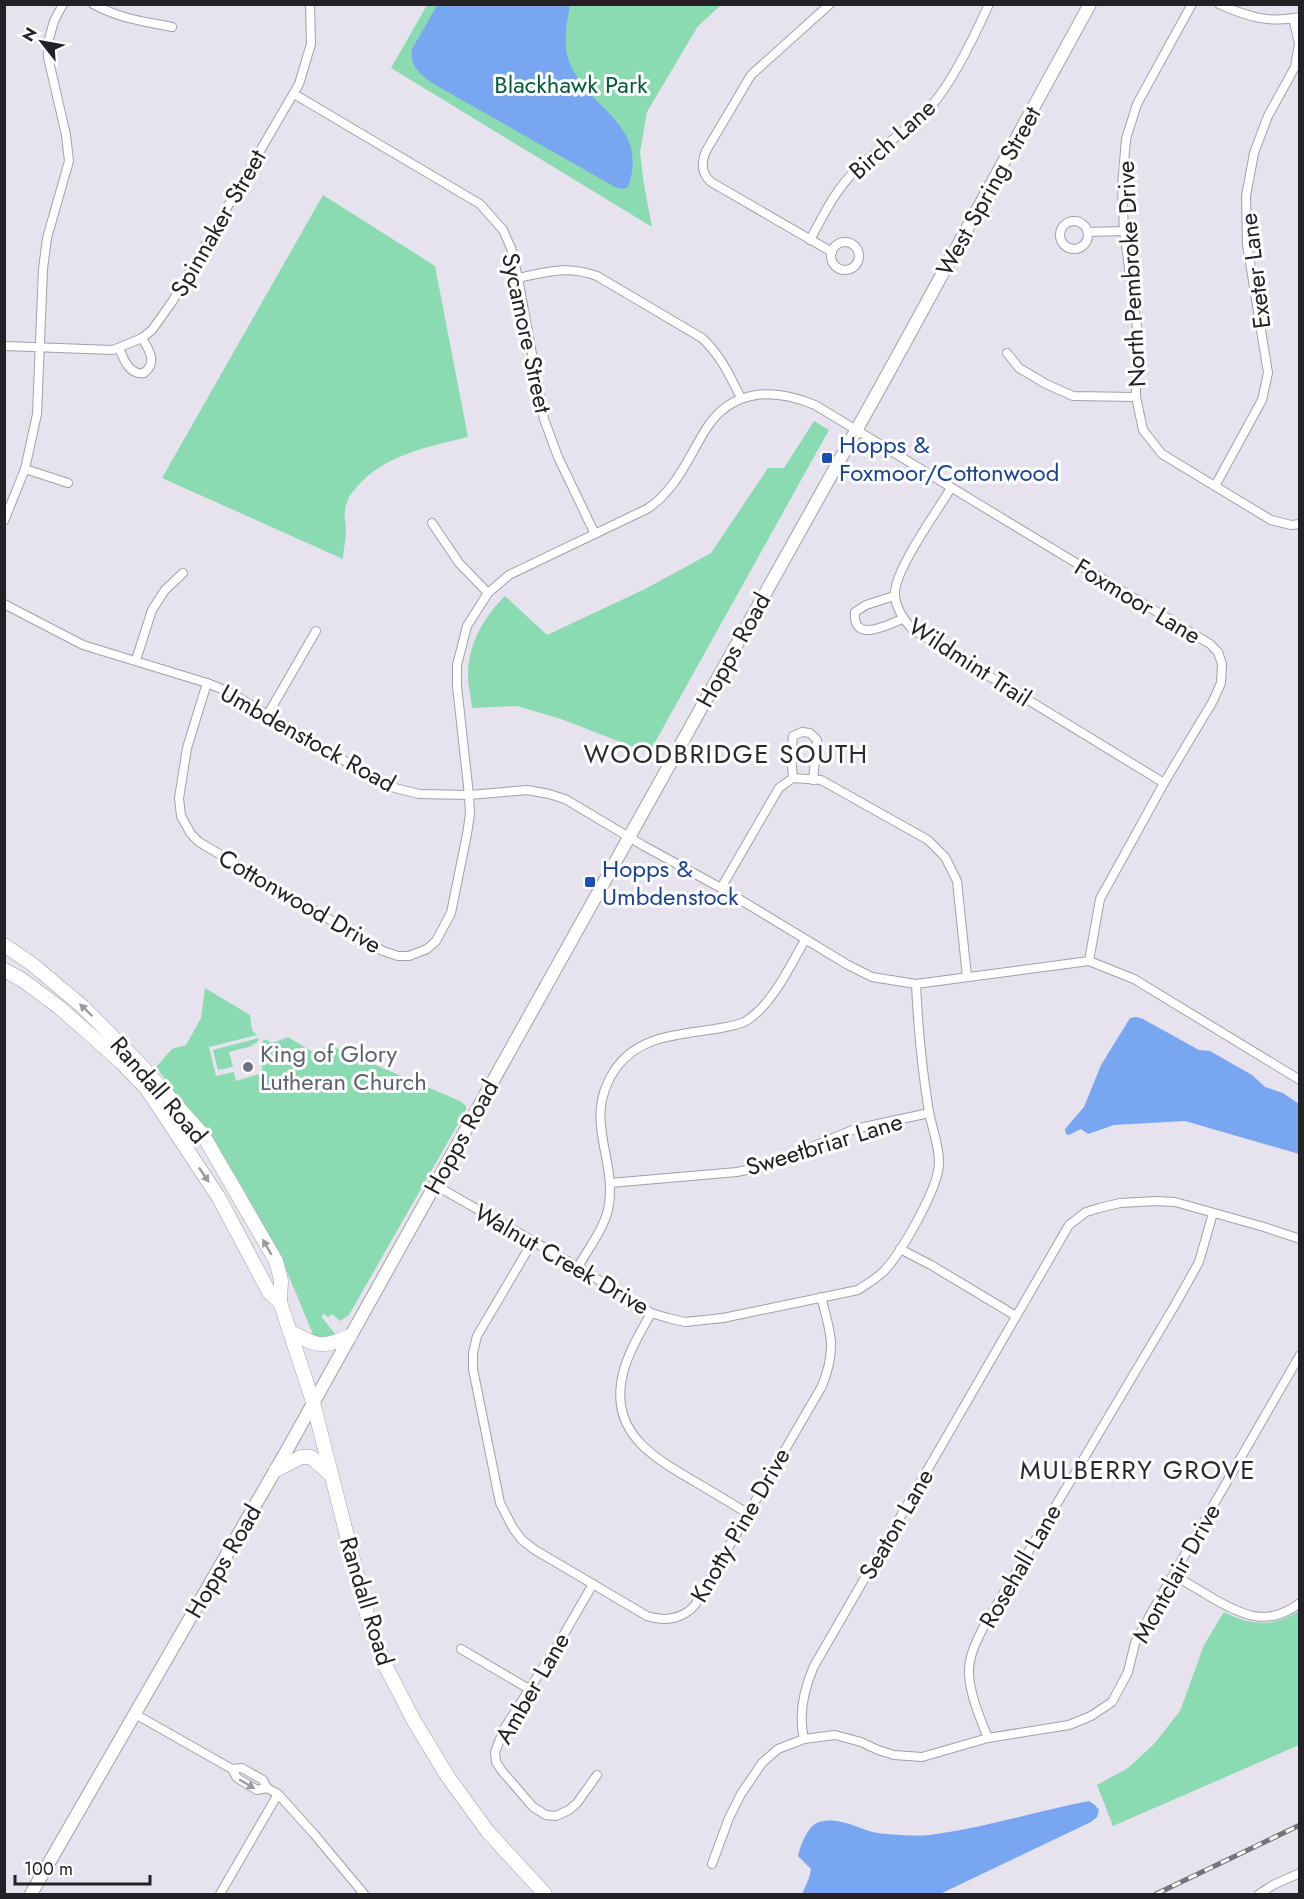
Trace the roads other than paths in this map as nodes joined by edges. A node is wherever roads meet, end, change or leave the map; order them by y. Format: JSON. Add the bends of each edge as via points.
{"nodes":[{"id":1,"x":63,"y":4,"type":"edge"},
{"id":2,"x":93,"y":4,"type":"edge"},
{"id":3,"x":310,"y":4,"type":"edge"},
{"id":4,"x":830,"y":4,"type":"edge"},
{"id":5,"x":989,"y":4,"type":"edge"},
{"id":6,"x":1090,"y":4,"type":"edge"},
{"id":7,"x":1192,"y":4,"type":"edge"},
{"id":8,"x":1219,"y":4,"type":"edge"},
{"id":9,"x":1296,"y":17,"type":"edge"},
{"id":10,"x":172,"y":27,"type":"dead end"},
{"id":11,"x":294,"y":94,"type":"junction"},
{"id":12,"x":1124,"y":231,"type":"junction"},
{"id":13,"x":1088,"y":232,"type":"dead end"},
{"id":14,"x":810,"y":240,"type":"junction"},
{"id":15,"x":832,"y":252,"type":"dead end"},
{"id":16,"x":518,"y":278,"type":"junction"},
{"id":17,"x":142,"y":338,"type":"junction"},
{"id":18,"x":4,"y":346,"type":"edge"},
{"id":19,"x":41,"y":348,"type":"junction"},
{"id":20,"x":119,"y":348,"type":"junction"},
{"id":21,"x":1007,"y":353,"type":"dead end"},
{"id":22,"x":886,"y":377,"type":"joint"},
{"id":23,"x":1136,"y":397,"type":"junction"},
{"id":24,"x":741,"y":398,"type":"junction"},
{"id":25,"x":856,"y":431,"type":"junction"},
{"id":26,"x":25,"y":469,"type":"junction"},
{"id":27,"x":68,"y":483,"type":"dead end"},
{"id":28,"x":1215,"y":486,"type":"junction"},
{"id":29,"x":951,"y":488,"type":"junction"},
{"id":30,"x":4,"y":522,"type":"edge"},
{"id":31,"x":432,"y":523,"type":"dead end"},
{"id":32,"x":1299,"y":524,"type":"edge"},
{"id":33,"x":595,"y":534,"type":"junction"},
{"id":34,"x":183,"y":573,"type":"dead end"},
{"id":35,"x":489,"y":593,"type":"junction"},
{"id":36,"x":894,"y":596,"type":"junction"},
{"id":37,"x":4,"y":604,"type":"edge"},
{"id":38,"x":902,"y":619,"type":"junction"},
{"id":39,"x":316,"y":631,"type":"dead end"},
{"id":40,"x":136,"y":660,"type":"junction"},
{"id":41,"x":207,"y":683,"type":"junction"},
{"id":42,"x":268,"y":714,"type":"junction"},
{"id":43,"x":793,"y":778,"type":"junction"},
{"id":44,"x":813,"y":780,"type":"junction"},
{"id":45,"x":1164,"y":783,"type":"junction"},
{"id":46,"x":470,"y":795,"type":"junction"},
{"id":47,"x":629,"y":837,"type":"junction"},
{"id":48,"x":721,"y":888,"type":"junction"},
{"id":49,"x":806,"y":940,"type":"junction"},
{"id":50,"x":4,"y":945,"type":"edge"},
{"id":51,"x":1089,"y":961,"type":"junction"},
{"id":52,"x":4,"y":970,"type":"edge"},
{"id":53,"x":967,"y":977,"type":"junction"},
{"id":54,"x":916,"y":984,"type":"junction"},
{"id":55,"x":1299,"y":1080,"type":"edge"},
{"id":56,"x":929,"y":1113,"type":"junction"},
{"id":57,"x":610,"y":1183,"type":"junction"},
{"id":58,"x":435,"y":1185,"type":"junction"},
{"id":59,"x":1213,"y":1213,"type":"junction"},
{"id":60,"x":1299,"y":1239,"type":"edge"},
{"id":61,"x":532,"y":1241,"type":"junction"},
{"id":62,"x":900,"y":1250,"type":"junction"},
{"id":63,"x":578,"y":1267,"type":"junction"},
{"id":64,"x":821,"y":1297,"type":"junction"},
{"id":65,"x":280,"y":1302,"type":"junction"},
{"id":66,"x":651,"y":1313,"type":"junction"},
{"id":67,"x":1016,"y":1316,"type":"junction"},
{"id":68,"x":291,"y":1332,"type":"junction"},
{"id":69,"x":350,"y":1336,"type":"junction"},
{"id":70,"x":1299,"y":1355,"type":"edge"},
{"id":71,"x":313,"y":1402,"type":"junction"},
{"id":72,"x":276,"y":1470,"type":"junction"},
{"id":73,"x":331,"y":1475,"type":"junction"},
{"id":74,"x":747,"y":1513,"type":"junction"},
{"id":75,"x":1174,"y":1575,"type":"junction"},
{"id":76,"x":593,"y":1584,"type":"junction"},
{"id":77,"x":1299,"y":1603,"type":"edge"},
{"id":78,"x":461,"y":1649,"type":"dead end"},
{"id":79,"x":529,"y":1689,"type":"junction"},
{"id":80,"x":135,"y":1714,"type":"junction"},
{"id":81,"x":988,"y":1738,"type":"junction"},
{"id":82,"x":804,"y":1739,"type":"junction"},
{"id":83,"x":597,"y":1774,"type":"dead end"},
{"id":84,"x":278,"y":1794,"type":"junction"},
{"id":85,"x":712,"y":1864,"type":"dead end"},
{"id":86,"x":1299,"y":1873,"type":"edge"},
{"id":87,"x":31,"y":1894,"type":"edge"},
{"id":88,"x":220,"y":1894,"type":"edge"},
{"id":89,"x":364,"y":1894,"type":"edge"},
{"id":90,"x":545,"y":1894,"type":"edge"},
{"id":91,"x":1259,"y":1894,"type":"edge"}],
"edges":[{"from":1,"to":19,"type":"street","via":[[54,21],[48,57],[69,161],[43,269]]},
{"from":2,"to":10,"type":"street","via":[[130,20]]},
{"from":3,"to":11,"type":"street","name":"Spinnaker Street","via":[[311,45]]},
{"from":4,"to":14,"type":"street","via":[[751,75],[702,159],[711,182]]},
{"from":5,"to":14,"type":"street","name":"Birch Lane","via":[[942,93],[931,107],[855,171],[840,188]]},
{"from":6,"to":22,"type":"main road","name":"West Spring Street"},
{"from":7,"to":12,"type":"street","name":"North Pembroke Drive","via":[[1131,121],[1122,186]]},
{"from":8,"to":9,"type":"street","via":[[1245,16],[1272,20]]},
{"from":9,"to":28,"type":"street","name":"Exeter Lane","via":[[1299,44],[1295,67],[1268,116],[1254,153],[1246,196],[1246,244],[1268,373],[1262,400]]},
{"from":11,"to":16,"type":"street","name":"Sycamore Street","via":[[480,204],[503,230]]},
{"from":11,"to":17,"type":"street","name":"Spinnaker Street","via":[[172,302]]},
{"from":12,"to":13,"type":"street"},
{"from":12,"to":23,"type":"street","name":"North Pembroke Drive","via":[[1137,327]]},
{"from":14,"to":15,"type":"street"},
{"from":16,"to":24,"type":"street","via":[[559,269],[581,270],[597,276],[702,338],[727,368]]},
{"from":16,"to":33,"type":"street","name":"Sycamore Street","via":[[544,418]]},
{"from":17,"to":20,"type":"street","name":"Spinnaker Street"},
{"from":17,"to":20,"type":"street","via":[[152,362],[144,373],[136,373],[128,366]]},
{"from":18,"to":19,"type":"street","name":"Spinnaker Street"},
{"from":19,"to":20,"type":"street","name":"Spinnaker Street"},
{"from":19,"to":26,"type":"street","via":[[37,414]]},
{"from":21,"to":23,"type":"street","via":[[1019,368],[1072,396]]},
{"from":22,"to":25,"type":"main road","name":"Hopps Road"},
{"from":23,"to":28,"type":"street","name":"North Pembroke Drive","via":[[1143,430],[1162,454]]},
{"from":24,"to":25,"type":"street","name":"Cottonwood Drive","via":[[770,394],[797,398]]},
{"from":24,"to":33,"type":"street","name":"Cottonwood Drive","via":[[706,428],[672,487],[660,500]]},
{"from":25,"to":29,"type":"street","name":"Foxmoor Lane"},
{"from":25,"to":47,"type":"main road","name":"Hopps Road"},
{"from":26,"to":27,"type":"street"},
{"from":26,"to":30,"type":"street"},
{"from":28,"to":32,"type":"street","name":"North Pembroke Drive","via":[[1271,520]]},
{"from":29,"to":36,"type":"street","name":"Wildmint Trail","via":[[902,569]]},
{"from":29,"to":45,"type":"street","name":"Foxmoor Lane","via":[[1218,652],[1221,683]]},
{"from":31,"to":35,"type":"street","via":[[459,563]]},
{"from":33,"to":35,"type":"street","name":"Cottonwood Drive","via":[[509,575]]},
{"from":34,"to":40,"type":"street","via":[[152,610]]},
{"from":35,"to":46,"type":"street","name":"Cottonwood Drive","via":[[467,626],[457,665]]},
{"from":36,"to":38,"type":"street","name":"Wildmint Trail"},
{"from":36,"to":38,"type":"street","via":[[866,605],[855,612],[854,621],[866,631]]},
{"from":37,"to":40,"type":"street","name":"Umbdenstock Road","via":[[83,645]]},
{"from":38,"to":45,"type":"street","name":"Wildmint Trail","via":[[912,629]]},
{"from":39,"to":42,"type":"street"},
{"from":40,"to":41,"type":"street","name":"Umbdenstock Road"},
{"from":41,"to":42,"type":"street","name":"Umbdenstock Road"},
{"from":41,"to":46,"type":"street","name":"Cottonwood Drive","via":[[186,748],[179,798],[185,825],[199,842],[383,951],[398,956],[417,953],[436,941],[445,927],[467,834]]},
{"from":42,"to":46,"type":"street","name":"Umbdenstock Road","via":[[395,788],[419,794]]},
{"from":43,"to":44,"type":"street"},
{"from":43,"to":44,"type":"street","via":[[793,736],[802,732],[817,740]]},
{"from":43,"to":48,"type":"street","via":[[779,788]]},
{"from":44,"to":53,"type":"street","via":[[821,780],[928,840],[945,857],[957,881]]},
{"from":45,"to":51,"type":"street","name":"Foxmoor Lane","via":[[1100,899]]},
{"from":46,"to":47,"type":"street","name":"Umbdenstock Road","via":[[527,790],[549,794],[581,807]]},
{"from":47,"to":48,"type":"street","name":"Umbdenstock Road"},
{"from":47,"to":58,"type":"main road","name":"Hopps Road"},
{"from":48,"to":49,"type":"street","name":"Umbdenstock Road"},
{"from":49,"to":54,"type":"street","name":"Umbdenstock Road","via":[[872,976]]},
{"from":49,"to":57,"type":"street","via":[[771,995],[744,1022],[645,1043],[617,1067],[601,1102]]},
{"from":65,"to":50,"type":"main road","name":"Randall Road","one_way":true,"via":[[281,1280],[276,1261],[202,1135],[137,1060],[83,1006]]},
{"from":51,"to":53,"type":"street","name":"Umbdenstock Road"},
{"from":51,"to":55,"type":"street","name":"Umbdenstock Road","via":[[1134,979]]},
{"from":52,"to":65,"type":"main road","name":"Randall Road","one_way":true,"via":[[60,1008],[147,1089],[219,1198],[269,1292]]},
{"from":53,"to":54,"type":"street","name":"Umbdenstock Road"},
{"from":54,"to":56,"type":"street","name":"Walnut Creek Drive"},
{"from":56,"to":57,"type":"street","name":"Sweetbriar Lane","via":[[855,1129],[765,1166]]},
{"from":56,"to":62,"type":"street","name":"Walnut Creek Drive","via":[[939,1161],[938,1176]]},
{"from":57,"to":63,"type":"street","via":[[602,1227]]},
{"from":58,"to":61,"type":"street","name":"Walnut Creek Drive"},
{"from":58,"to":69,"type":"main road","name":"Hopps Road"},
{"from":59,"to":60,"type":"street","name":"Seaton Lane"},
{"from":59,"to":67,"type":"street","name":"Seaton Lane","via":[[1156,1201],[1120,1203],[1086,1212],[1061,1236]]},
{"from":59,"to":81,"type":"street","name":"Rosehall Lane","via":[[1199,1262],[973,1648],[969,1673],[976,1709]]},
{"from":61,"to":63,"type":"street","name":"Walnut Creek Drive"},
{"from":61,"to":76,"type":"street","name":"Knotty Pine Drive","via":[[477,1336],[472,1369],[500,1503],[513,1528],[535,1550]]},
{"from":62,"to":64,"type":"street","name":"Walnut Creek Drive","via":[[884,1271],[858,1290]]},
{"from":62,"to":67,"type":"street"},
{"from":63,"to":66,"type":"street","name":"Walnut Creek Drive"},
{"from":64,"to":66,"type":"street","name":"Walnut Creek Drive","via":[[685,1322]]},
{"from":64,"to":74,"type":"street","name":"Knotty Pine Drive","via":[[830,1331],[832,1357],[828,1371]]},
{"from":65,"to":68,"type":"main road","name":"Randall Road"},
{"from":66,"to":74,"type":"street","via":[[632,1350],[621,1385],[621,1403],[629,1426],[657,1459]]},
{"from":67,"to":82,"type":"street","name":"Seaton Lane","via":[[814,1666],[803,1698]]},
{"from":68,"to":69,"type":"main road","via":[[316,1345]]},
{"from":68,"to":71,"type":"main road","name":"Randall Road"},
{"from":69,"to":71,"type":"main road","name":"Hopps Road"},
{"from":70,"to":75,"type":"street","name":"Montclair Drive"},
{"from":71,"to":72,"type":"main road","name":"Hopps Road"},
{"from":71,"to":73,"type":"main road","name":"Randall Road"},
{"from":72,"to":73,"type":"main road","via":[[301,1457],[311,1457]]},
{"from":72,"to":80,"type":"main road","name":"Hopps Road"},
{"from":73,"to":90,"type":"main road","name":"Randall Road","via":[[368,1619],[399,1693],[447,1778],[488,1832]]},
{"from":74,"to":76,"type":"street","name":"Knotty Pine Drive","via":[[688,1612],[655,1619]]},
{"from":75,"to":77,"type":"street","via":[[1235,1611],[1253,1617],[1273,1617]]},
{"from":75,"to":81,"type":"street","name":"Montclair Drive","via":[[1135,1642],[1128,1672],[1113,1702],[1069,1725]]},
{"from":76,"to":79,"type":"street","name":"Amber Lane"},
{"from":78,"to":79,"type":"street"},
{"from":79,"to":83,"type":"street","name":"Amber Lane","via":[[495,1752],[502,1771],[539,1812],[556,1816],[577,1803]]},
{"from":80,"to":84,"type":"street","via":[[231,1769],[237,1778],[257,1790],[267,1788]]},
{"from":80,"to":87,"type":"main road","name":"Hopps Road"},
{"from":81,"to":82,"type":"street","name":"Montclair Drive","via":[[922,1757],[894,1755],[835,1735]]},
{"from":82,"to":85,"type":"street","name":"Montclair Drive","via":[[778,1749],[750,1779],[729,1818]]},
{"from":84,"to":88,"type":"street"},
{"from":84,"to":89,"type":"street"},
{"from":86,"to":91,"type":"street"}]}
